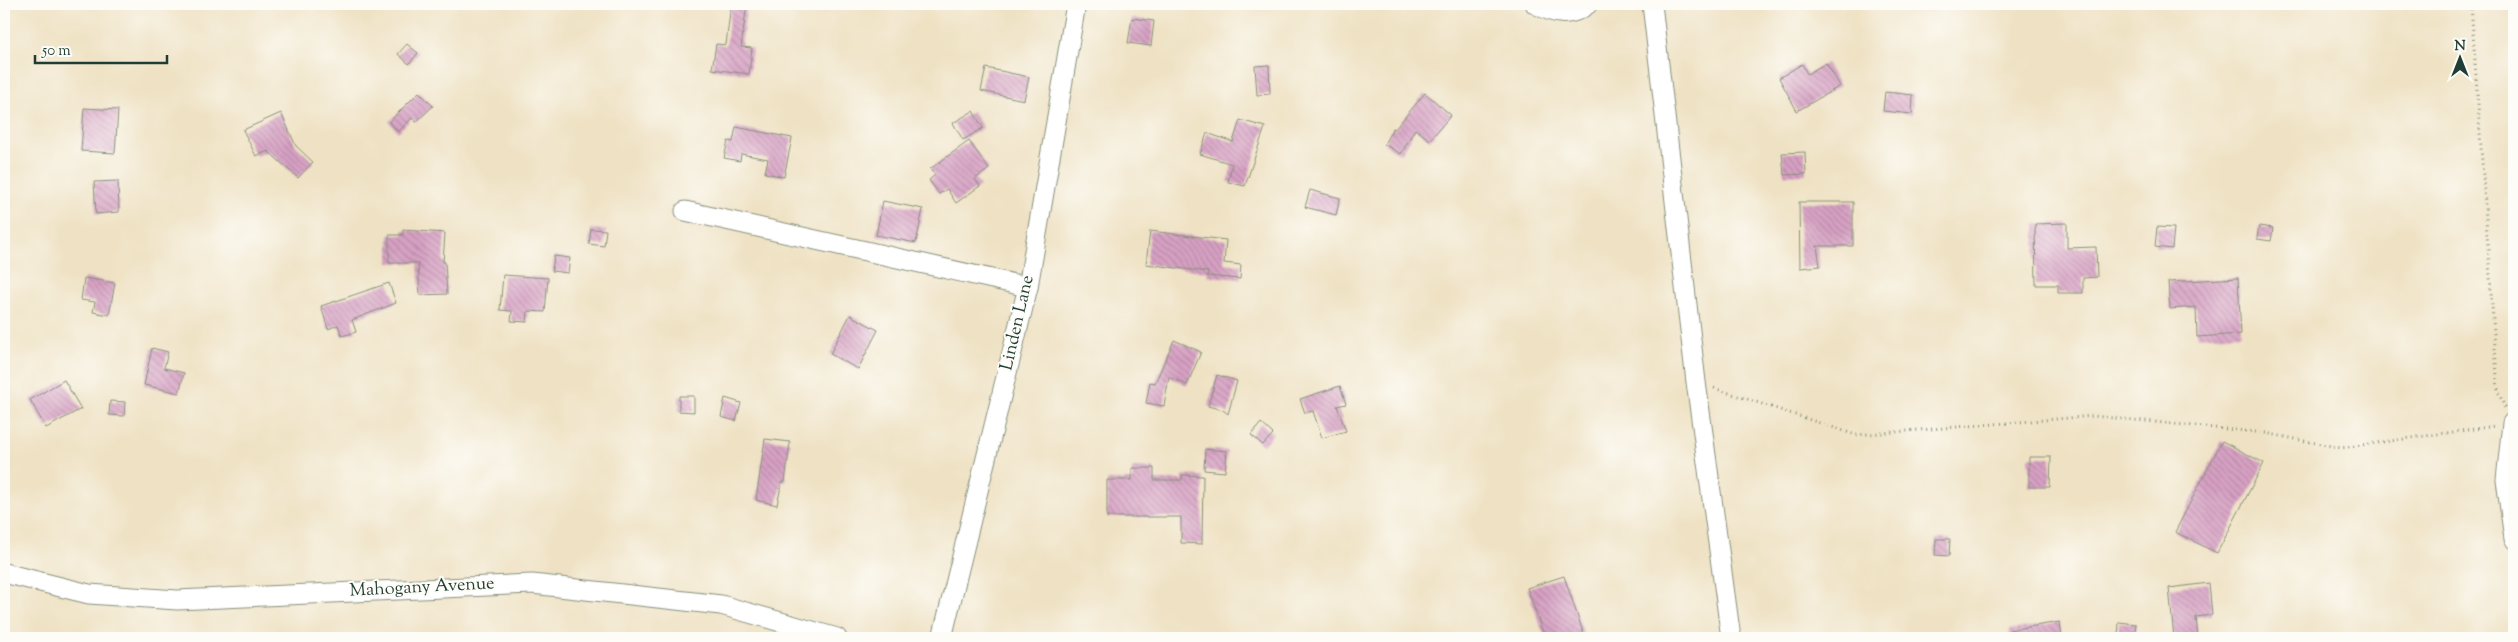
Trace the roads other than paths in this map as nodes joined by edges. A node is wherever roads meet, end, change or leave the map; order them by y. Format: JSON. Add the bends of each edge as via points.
{"nodes":[{"id":1,"x":1076,"y":4,"type":"edge"},
{"id":2,"x":1535,"y":4,"type":"edge"},
{"id":3,"x":1588,"y":4,"type":"edge"},
{"id":4,"x":1652,"y":4,"type":"edge"},
{"id":5,"x":684,"y":211,"type":"dead end"},
{"id":6,"x":1028,"y":287,"type":"junction"},
{"id":7,"x":2513,"y":423,"type":"edge"},
{"id":8,"x":2514,"y":539,"type":"edge"},
{"id":9,"x":4,"y":573,"type":"edge"},
{"id":10,"x":837,"y":638,"type":"edge"},
{"id":11,"x":942,"y":638,"type":"edge"},
{"id":12,"x":1731,"y":638,"type":"edge"}],
"edges":[{"from":1,"to":6,"type":"street","name":"Linden Lane"},
{"from":2,"to":3,"type":"street","via":[[1554,14],[1567,13]]},
{"from":4,"to":12,"type":"street","via":[[1696,382]]},
{"from":5,"to":6,"type":"street"},
{"from":6,"to":11,"type":"street","name":"Linden Lane"},
{"from":7,"to":8,"type":"street","via":[[2506,480]]},
{"from":9,"to":10,"type":"street","name":"Mahogany Avenue","via":[[89,594],[177,600],[532,584],[721,606]]}]}
